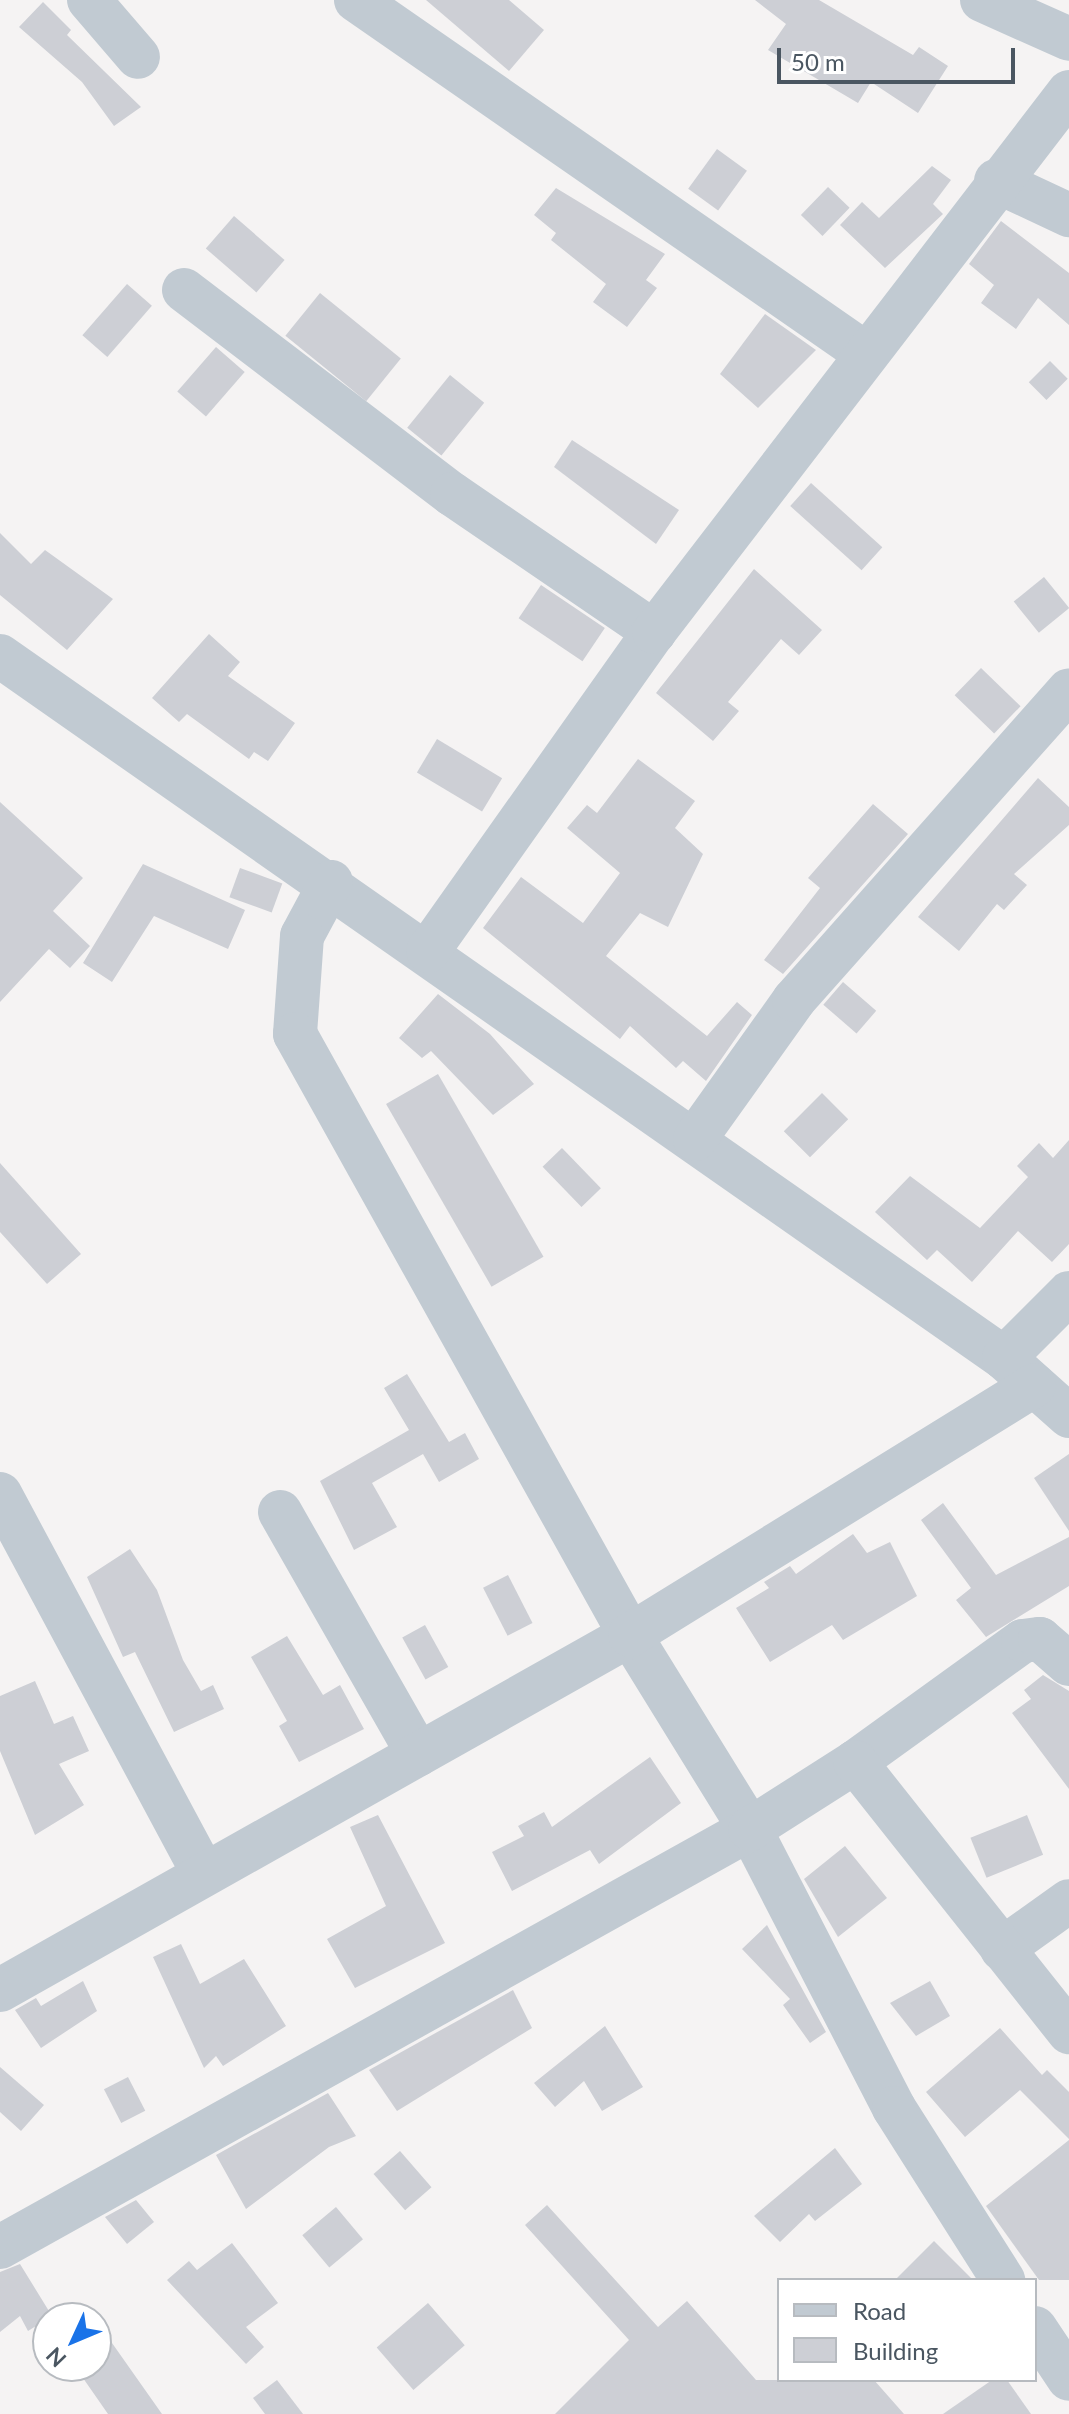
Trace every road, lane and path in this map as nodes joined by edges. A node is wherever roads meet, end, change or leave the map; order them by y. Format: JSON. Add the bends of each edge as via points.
{"nodes":[{"id":1,"x":89,"y":0,"type":"edge"},
{"id":2,"x":356,"y":0,"type":"edge"},
{"id":3,"x":982,"y":0,"type":"edge"},
{"id":4,"x":1069,"y":39,"type":"edge"},
{"id":5,"x":138,"y":57,"type":"dead end"},
{"id":6,"x":1069,"y":92,"type":"edge"},
{"id":7,"x":996,"y":181,"type":"junction"},
{"id":8,"x":1069,"y":215,"type":"edge"},
{"id":9,"x":184,"y":290,"type":"dead end"},
{"id":10,"x":865,"y":353,"type":"junction"},
{"id":11,"x":654,"y":632,"type":"junction"},
{"id":12,"x":0,"y":656,"type":"edge"},
{"id":13,"x":1069,"y":690,"type":"edge"},
{"id":14,"x":331,"y":882,"type":"junction"},
{"id":15,"x":428,"y":951,"type":"junction"},
{"id":16,"x":695,"y":1139,"type":"junction"},
{"id":17,"x":1069,"y":1293,"type":"edge"},
{"id":18,"x":1019,"y":1371,"type":"junction"},
{"id":19,"x":1069,"y":1416,"type":"edge"},
{"id":20,"x":0,"y":1494,"type":"edge"},
{"id":21,"x":280,"y":1512,"type":"dead end"},
{"id":22,"x":630,"y":1635,"type":"junction"},
{"id":23,"x":1069,"y":1664,"type":"edge"},
{"id":24,"x":418,"y":1754,"type":"junction"},
{"id":25,"x":855,"y":1762,"type":"junction"},
{"id":26,"x":750,"y":1829,"type":"junction"},
{"id":27,"x":204,"y":1874,"type":"junction"},
{"id":28,"x":1069,"y":1901,"type":"edge"},
{"id":29,"x":1002,"y":1949,"type":"junction"},
{"id":30,"x":0,"y":1990,"type":"edge"},
{"id":31,"x":1069,"y":2032,"type":"edge"},
{"id":32,"x":0,"y":2247,"type":"edge"},
{"id":33,"x":1002,"y":2278,"type":"edge"},
{"id":34,"x":1037,"y":2331,"type":"edge"},
{"id":35,"x":1069,"y":2379,"type":"edge"}],
"edges":[{"from":1,"to":5,"type":"street"},
{"from":2,"to":10,"type":"street"},
{"from":3,"to":4,"type":"street"},
{"from":6,"to":7,"type":"street"},
{"from":7,"to":8,"type":"street"},
{"from":7,"to":10,"type":"street"},
{"from":9,"to":11,"type":"street","via":[[452,494]]},
{"from":10,"to":11,"type":"street"},
{"from":11,"to":15,"type":"street"},
{"from":12,"to":14,"type":"street"},
{"from":13,"to":16,"type":"street","via":[[794,1000]]},
{"from":14,"to":15,"type":"street"},
{"from":14,"to":22,"type":"street","via":[[302,936],[295,1034]]},
{"from":15,"to":16,"type":"street"},
{"from":16,"to":18,"type":"street"},
{"from":17,"to":18,"type":"street"},
{"from":18,"to":19,"type":"street"},
{"from":18,"to":22,"type":"street"},
{"from":20,"to":27,"type":"street"},
{"from":21,"to":24,"type":"street"},
{"from":22,"to":24,"type":"street"},
{"from":22,"to":26,"type":"street"},
{"from":23,"to":25,"type":"street","via":[[1040,1639],[1023,1641]]},
{"from":24,"to":27,"type":"street"},
{"from":25,"to":26,"type":"street"},
{"from":25,"to":29,"type":"street"},
{"from":26,"to":32,"type":"street"},
{"from":26,"to":33,"type":"street","via":[[894,2108]]},
{"from":27,"to":30,"type":"street"},
{"from":28,"to":29,"type":"street"},
{"from":29,"to":31,"type":"street"},
{"from":34,"to":35,"type":"street"}]}
